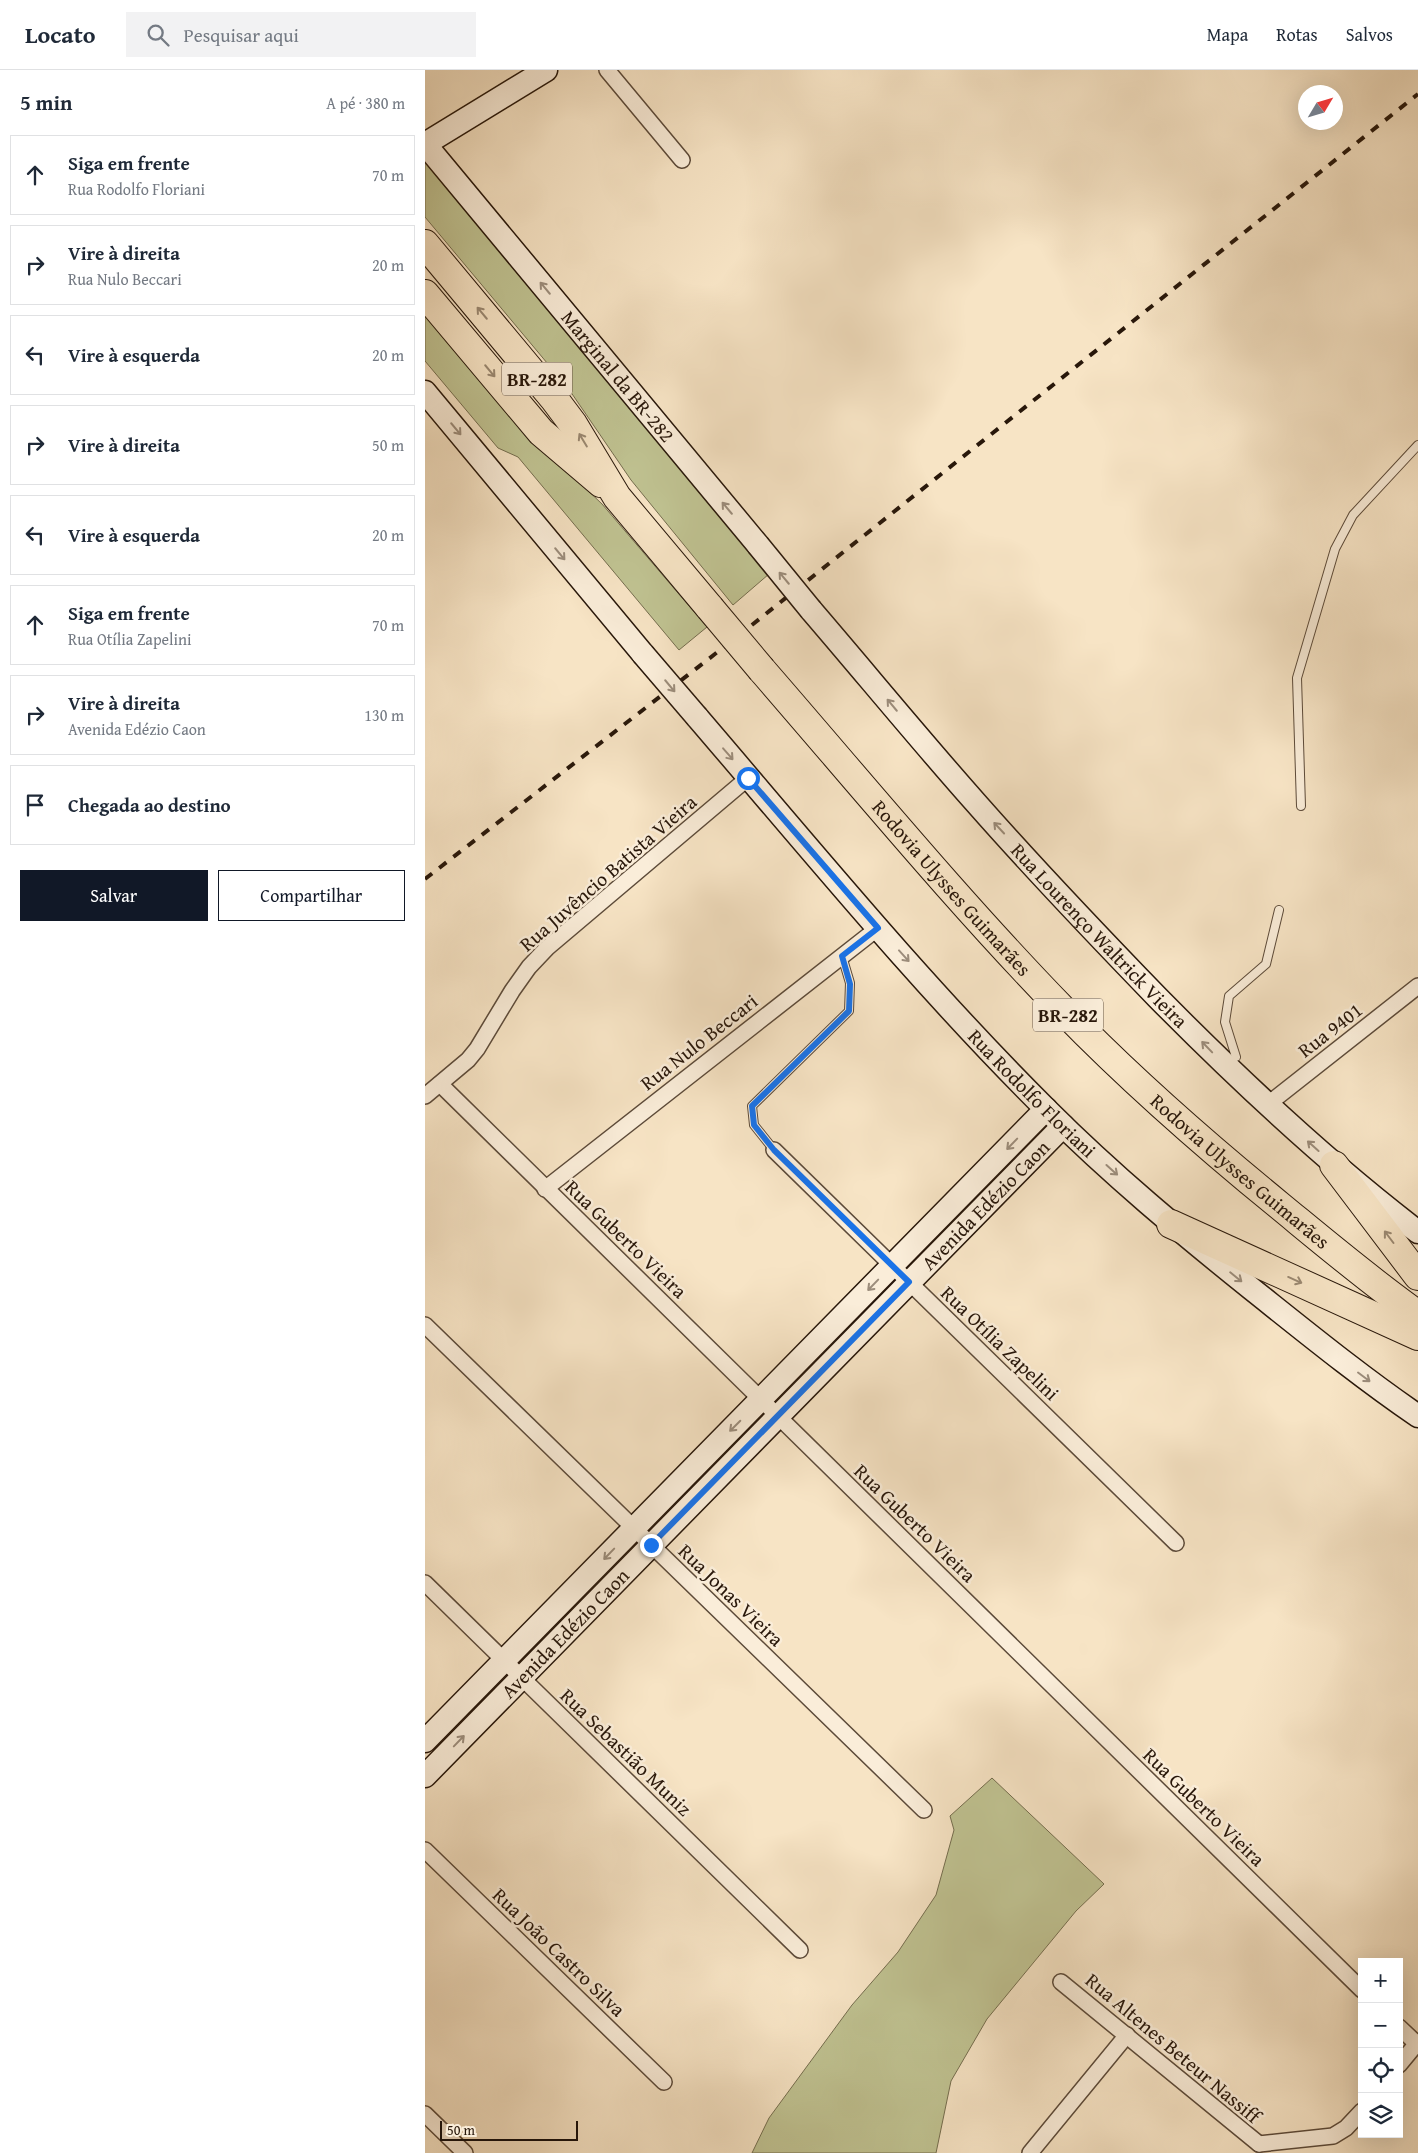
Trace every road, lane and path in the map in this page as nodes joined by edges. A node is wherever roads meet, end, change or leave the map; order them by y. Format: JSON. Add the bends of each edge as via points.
{"nodes":[{"id":1,"x":546,"y":70,"type":"edge"},
{"id":2,"x":607,"y":70,"type":"edge"},
{"id":3,"x":425,"y":144,"type":"edge"},
{"id":4,"x":682,"y":160,"type":"dead end"},
{"id":5,"x":425,"y":244,"type":"edge"},
{"id":6,"x":425,"y":294,"type":"edge"},
{"id":7,"x":425,"y":392,"type":"edge"},
{"id":8,"x":1418,"y":446,"type":"edge"},
{"id":9,"x":617,"y":497,"type":"junction"},
{"id":10,"x":811,"y":610,"type":"joint"},
{"id":11,"x":748,"y":778,"type":"junction"},
{"id":12,"x":1301,"y":806,"type":"dead end"},
{"id":13,"x":1279,"y":910,"type":"dead end"},
{"id":14,"x":878,"y":928,"type":"junction"},
{"id":15,"x":842,"y":956,"type":"junction"},
{"id":16,"x":1418,"y":986,"type":"edge"},
{"id":17,"x":1236,"y":1057,"type":"dead end"},
{"id":18,"x":440,"y":1084,"type":"junction"},
{"id":19,"x":425,"y":1096,"type":"edge"},
{"id":20,"x":1267,"y":1105,"type":"junction"},
{"id":21,"x":1046,"y":1109,"type":"junction"},
{"id":22,"x":1063,"y":1126,"type":"junction"},
{"id":23,"x":774,"y":1150,"type":"joint"},
{"id":24,"x":1334,"y":1165,"type":"junction"},
{"id":25,"x":545,"y":1189,"type":"junction"},
{"id":26,"x":1171,"y":1224,"type":"junction"},
{"id":27,"x":1418,"y":1232,"type":"edge"},
{"id":28,"x":893,"y":1266,"type":"junction"},
{"id":29,"x":1418,"y":1276,"type":"edge"},
{"id":30,"x":909,"y":1282,"type":"junction"},
{"id":31,"x":1418,"y":1315,"type":"edge"},
{"id":32,"x":425,"y":1325,"type":"edge"},
{"id":33,"x":1418,"y":1336,"type":"edge"},
{"id":34,"x":761,"y":1400,"type":"junction"},
{"id":35,"x":777,"y":1416,"type":"junction"},
{"id":36,"x":1418,"y":1416,"type":"edge"},
{"id":37,"x":634,"y":1528,"type":"junction"},
{"id":38,"x":1176,"y":1544,"type":"dead end"},
{"id":39,"x":651,"y":1545,"type":"junction"},
{"id":40,"x":425,"y":1583,"type":"edge"},
{"id":41,"x":504,"y":1660,"type":"junction"},
{"id":42,"x":522,"y":1678,"type":"junction"},
{"id":43,"x":425,"y":1741,"type":"edge"},
{"id":44,"x":425,"y":1776,"type":"edge"},
{"id":45,"x":923,"y":1810,"type":"dead end"},
{"id":46,"x":425,"y":1850,"type":"edge"},
{"id":47,"x":800,"y":1950,"type":"dead end"},
{"id":48,"x":1061,"y":1982,"type":"dead end"},
{"id":49,"x":1358,"y":1986,"type":"edge"},
{"id":50,"x":1403,"y":2031,"type":"edge"},
{"id":51,"x":1127,"y":2035,"type":"junction"},
{"id":52,"x":1417,"y":2043,"type":"edge"},
{"id":53,"x":1403,"y":2060,"type":"edge"},
{"id":54,"x":665,"y":2082,"type":"dead end"},
{"id":55,"x":425,"y":2114,"type":"edge"},
{"id":56,"x":1358,"y":2115,"type":"edge"},
{"id":57,"x":1255,"y":2149,"type":"edge"},
{"id":58,"x":465,"y":2153,"type":"edge"},
{"id":59,"x":1030,"y":2153,"type":"edge"}],
"edges":[{"from":1,"to":3,"type":"main road"},
{"from":2,"to":4,"type":"street"},
{"from":10,"to":3,"type":"main road","name":"Marginal da BR-282","one_way":true,"bridge":true},
{"from":9,"to":5,"type":"highway","name":"Rodovia Ulysses Guimarães","number":"BR-282","one_way":true,"via":[[555,400]]},
{"from":6,"to":9,"type":"highway","name":"Rodovia Ulysses Guimarães","number":"BR-282","one_way":true,"via":[[541,432]]},
{"from":7,"to":11,"type":"main road","name":"Rua Rodolfo Floriani","one_way":true,"bridge":true},
{"from":8,"to":12,"type":"lane","via":[[1353,514],[1335,549],[1297,678]]},
{"from":9,"to":31,"type":"highway","name":"Rodovia Ulysses Guimarães","number":"BR-282","bridge":true,"via":[[762,670],[979,919],[1062,1009],[1111,1058],[1232,1166]]},
{"from":20,"to":10,"type":"main road","name":"Rua Lourenço Waltrick Vieira","one_way":true,"via":[[1101,940],[975,803]]},
{"from":11,"to":14,"type":"main road","name":"Rua Rodolfo Floriani"},
{"from":11,"to":18,"type":"street","name":"Rua Juvêncio Batista Vieira","via":[[547,948],[529,966],[477,1049]]},
{"from":13,"to":17,"type":"lane","via":[[1266,964],[1229,996],[1225,1022]]},
{"from":14,"to":15,"type":"street","name":"Rua Nulo Beccari"},
{"from":14,"to":21,"type":"main road","name":"Rua Rodolfo Floriani","one_way":true},
{"from":15,"to":23,"type":"lane","via":[[850,984],[849,1011],[752,1106],[754,1125]]},
{"from":15,"to":25,"type":"street","name":"Rua Nulo Beccari"},
{"from":16,"to":20,"type":"street","name":"Rua 9401"},
{"from":18,"to":19,"type":"street","name":"Rua Juvêncio Batista Vieira"},
{"from":18,"to":25,"type":"street","name":"Rua Guberto Vieira"},
{"from":24,"to":20,"type":"main road","name":"Rua Lourenço Waltrick Vieira","one_way":true},
{"from":21,"to":22,"type":"main road","name":"Rua Rodolfo Floriani"},
{"from":21,"to":28,"type":"main road","name":"Avenida Edézio Caon","one_way":true},
{"from":22,"to":26,"type":"main road","name":"Rua Rodolfo Floriani","one_way":true},
{"from":22,"to":30,"type":"main road","name":"Avenida Edézio Caon"},
{"from":23,"to":28,"type":"street","name":"Rua Otília Zapelini"},
{"from":24,"to":27,"type":"main road","name":"Rua Lourenço Waltrick Vieira"},
{"from":29,"to":24,"type":"highway","one_way":true},
{"from":25,"to":34,"type":"street","name":"Rua Guberto Vieira"},
{"from":26,"to":33,"type":"highway","one_way":true},
{"from":26,"to":36,"type":"main road","name":"Rua Rodolfo Floriani","one_way":true,"via":[[1295,1324]]},
{"from":28,"to":30,"type":"street","name":"Rua Otília Zapelini"},
{"from":28,"to":34,"type":"main road","name":"Avenida Edézio Caon","one_way":true},
{"from":30,"to":35,"type":"main road","name":"Avenida Edézio Caon"},
{"from":30,"to":38,"type":"street","name":"Rua Otília Zapelini"},
{"from":32,"to":37,"type":"street","name":"Rua Jonas Vieira"},
{"from":34,"to":35,"type":"street","name":"Rua Guberto Vieira"},
{"from":34,"to":37,"type":"main road","name":"Avenida Edézio Caon","one_way":true},
{"from":35,"to":39,"type":"main road","name":"Avenida Edézio Caon"},
{"from":35,"to":49,"type":"street","name":"Rua Guberto Vieira"},
{"from":37,"to":39,"type":"street","name":"Rua Jonas Vieira"},
{"from":37,"to":41,"type":"main road","name":"Avenida Edézio Caon","one_way":true},
{"from":39,"to":42,"type":"main road","name":"Avenida Edézio Caon"},
{"from":39,"to":45,"type":"street","name":"Rua Jonas Vieira"},
{"from":40,"to":41,"type":"street","name":"Rua Sebastião Muniz"},
{"from":41,"to":42,"type":"street","name":"Rua Sebastião Muniz"},
{"from":41,"to":43,"type":"main road","name":"Avenida Edézio Caon"},
{"from":44,"to":42,"type":"main road","name":"Avenida Edézio Caon","one_way":true},
{"from":42,"to":47,"type":"street","name":"Rua Sebastião Muniz"},
{"from":46,"to":54,"type":"street","name":"Rua João Castro Silva"},
{"from":48,"to":51,"type":"street","name":"Rua Altenes Beteur Nassiff"},
{"from":50,"to":52,"type":"street"},
{"from":51,"to":57,"type":"street","name":"Rua Altenes Beteur Nassiff"},
{"from":51,"to":59,"type":"street"},
{"from":52,"to":53,"type":"street"},
{"from":55,"to":58,"type":"street"},
{"from":56,"to":57,"type":"street","via":[[1333,2136]]}]}
